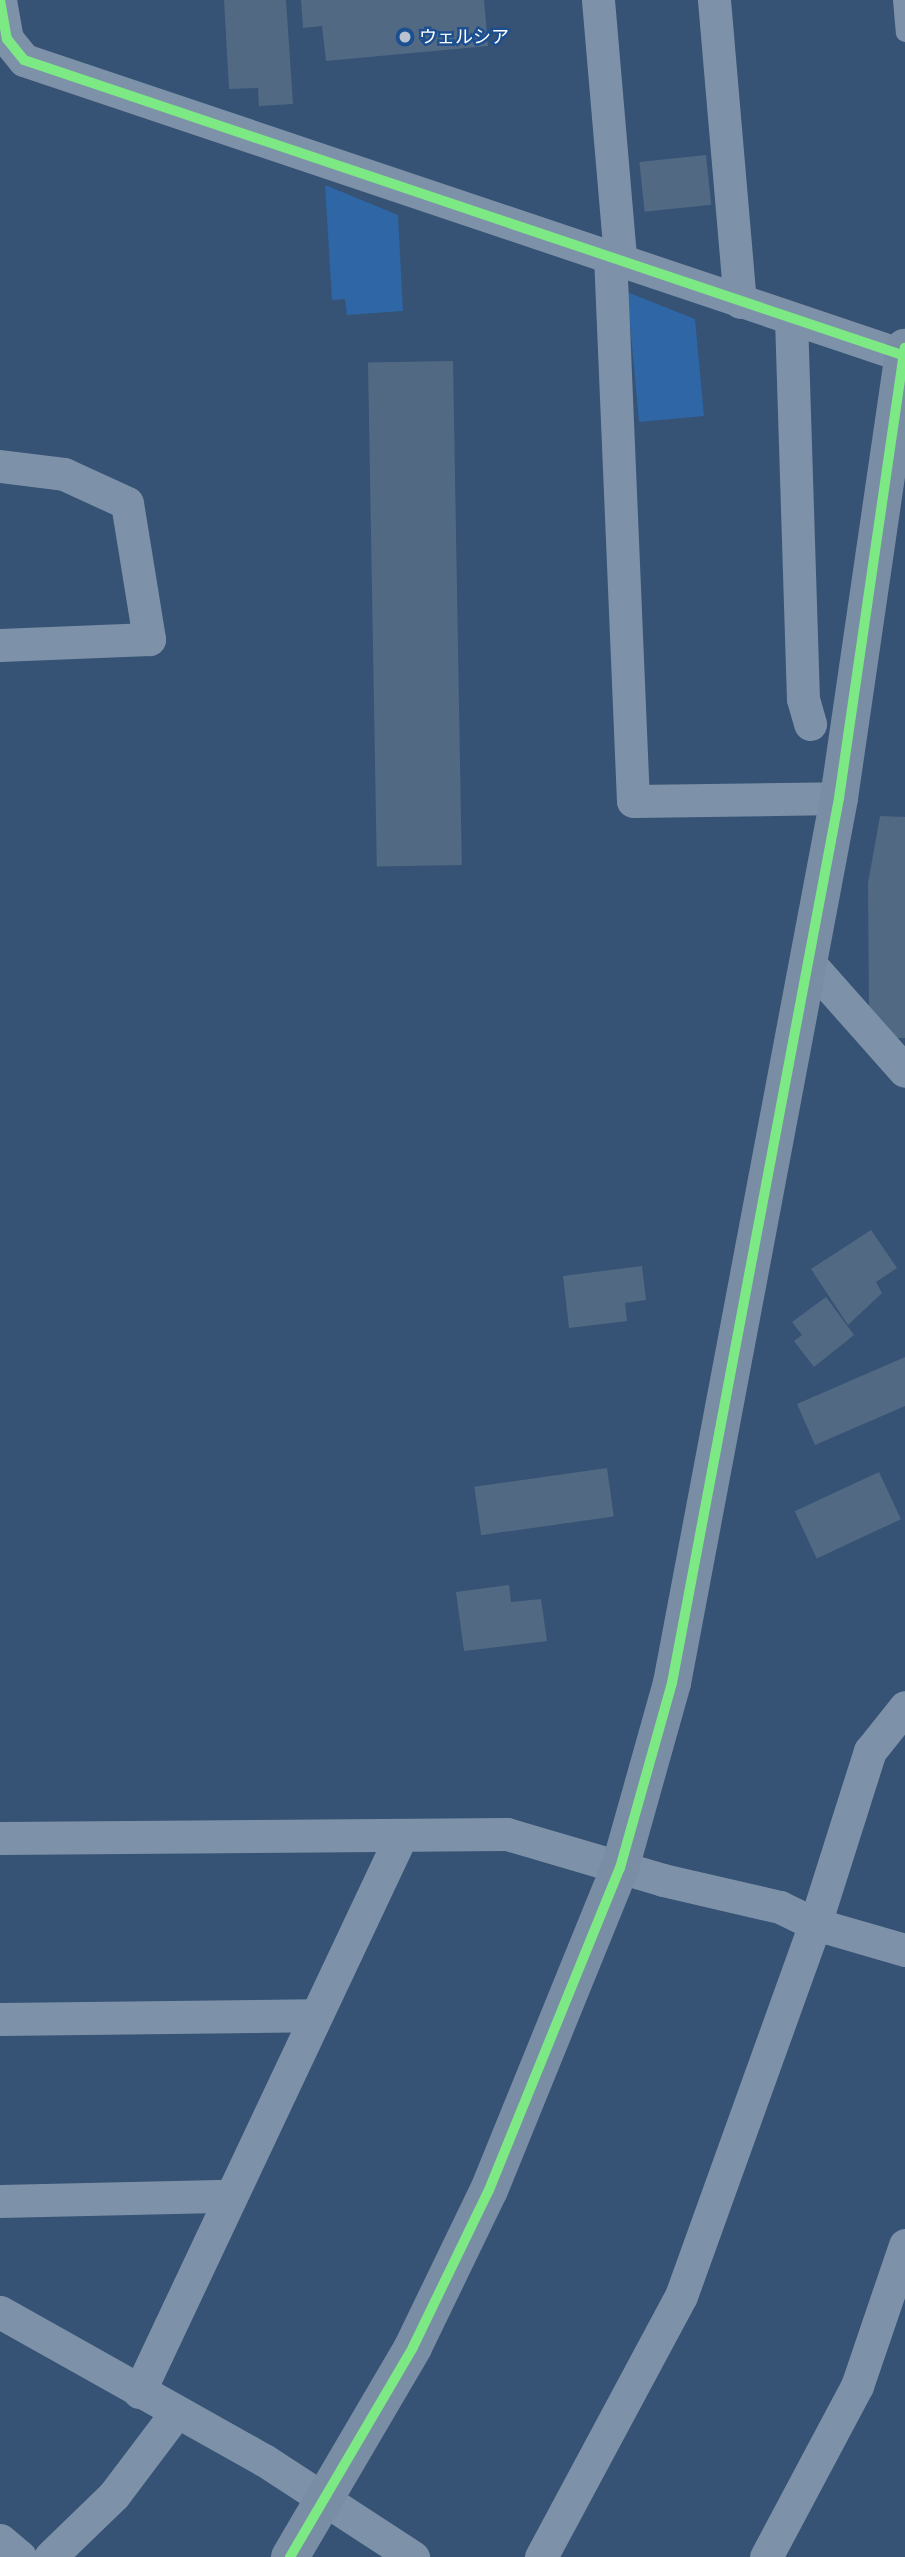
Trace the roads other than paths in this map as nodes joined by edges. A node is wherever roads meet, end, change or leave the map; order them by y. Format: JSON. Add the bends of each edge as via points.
{"nodes":[{"id":1,"x":0,"y":0,"type":"edge"},
{"id":2,"x":598,"y":0,"type":"edge"},
{"id":3,"x":714,"y":0,"type":"edge"},
{"id":4,"x":902,"y":0,"type":"edge"},
{"id":5,"x":905,"y":33,"type":"edge"},
{"id":6,"x":12,"y":62,"type":"edge"},
{"id":7,"x":615,"y":257,"type":"junction"},
{"id":8,"x":740,"y":302,"type":"junction"},
{"id":9,"x":791,"y":318,"type":"junction"},
{"id":10,"x":904,"y":353,"type":"edge"},
{"id":11,"x":0,"y":466,"type":"edge"},
{"id":12,"x":0,"y":645,"type":"edge"},
{"id":13,"x":810,"y":724,"type":"dead end"},
{"id":14,"x":839,"y":798,"type":"junction"},
{"id":15,"x":809,"y":963,"type":"junction"},
{"id":16,"x":905,"y":1071,"type":"edge"},
{"id":17,"x":905,"y":1707,"type":"edge"},
{"id":18,"x":401,"y":1836,"type":"junction"},
{"id":19,"x":0,"y":1838,"type":"edge"},
{"id":20,"x":620,"y":1868,"type":"junction"},
{"id":21,"x":815,"y":1924,"type":"junction"},
{"id":22,"x":905,"y":1950,"type":"edge"},
{"id":23,"x":313,"y":2015,"type":"junction"},
{"id":24,"x":0,"y":2019,"type":"edge"},
{"id":25,"x":229,"y":2196,"type":"junction"},
{"id":26,"x":0,"y":2201,"type":"edge"},
{"id":27,"x":905,"y":2245,"type":"edge"},
{"id":28,"x":0,"y":2312,"type":"edge"},
{"id":29,"x":139,"y":2392,"type":"junction"},
{"id":30,"x":175,"y":2414,"type":"junction"},
{"id":31,"x":326,"y":2503,"type":"junction"},
{"id":32,"x":0,"y":2540,"type":"edge"},
{"id":33,"x":20,"y":2557,"type":"edge"},
{"id":34,"x":50,"y":2557,"type":"edge"},
{"id":35,"x":289,"y":2557,"type":"edge"},
{"id":36,"x":413,"y":2557,"type":"edge"},
{"id":37,"x":541,"y":2557,"type":"edge"},
{"id":38,"x":766,"y":2557,"type":"edge"}],
"edges":[{"from":1,"to":6,"type":"street"},
{"from":2,"to":7,"type":"street"},
{"from":3,"to":8,"type":"street"},
{"from":4,"to":5,"type":"lane"},
{"from":6,"to":7,"type":"street"},
{"from":7,"to":8,"type":"street"},
{"from":7,"to":14,"type":"street","via":[[633,801]]},
{"from":8,"to":9,"type":"street"},
{"from":9,"to":10,"type":"street"},
{"from":9,"to":13,"type":"street","via":[[803,699]]},
{"from":10,"to":14,"type":"street"},
{"from":11,"to":12,"type":"street","via":[[64,474],[127,503],[149,639]]},
{"from":14,"to":15,"type":"street"},
{"from":15,"to":16,"type":"street"},
{"from":15,"to":20,"type":"street","via":[[672,1683]]},
{"from":17,"to":21,"type":"street","via":[[870,1751]]},
{"from":18,"to":19,"type":"street"},
{"from":18,"to":20,"type":"street","via":[[507,1834]]},
{"from":18,"to":23,"type":"street"},
{"from":20,"to":21,"type":"street","via":[[780,1906]]},
{"from":20,"to":31,"type":"street","via":[[489,2190],[413,2347]]},
{"from":21,"to":22,"type":"street"},
{"from":21,"to":37,"type":"street","via":[[681,2296]]},
{"from":23,"to":24,"type":"street"},
{"from":23,"to":25,"type":"street"},
{"from":25,"to":26,"type":"street"},
{"from":25,"to":29,"type":"street"},
{"from":27,"to":38,"type":"street","via":[[857,2386]]},
{"from":28,"to":29,"type":"street"},
{"from":29,"to":30,"type":"street"},
{"from":30,"to":31,"type":"street","via":[[264,2459]]},
{"from":30,"to":34,"type":"street","via":[[114,2496]]},
{"from":31,"to":35,"type":"street"},
{"from":31,"to":36,"type":"street"},
{"from":32,"to":33,"type":"street"}]}
